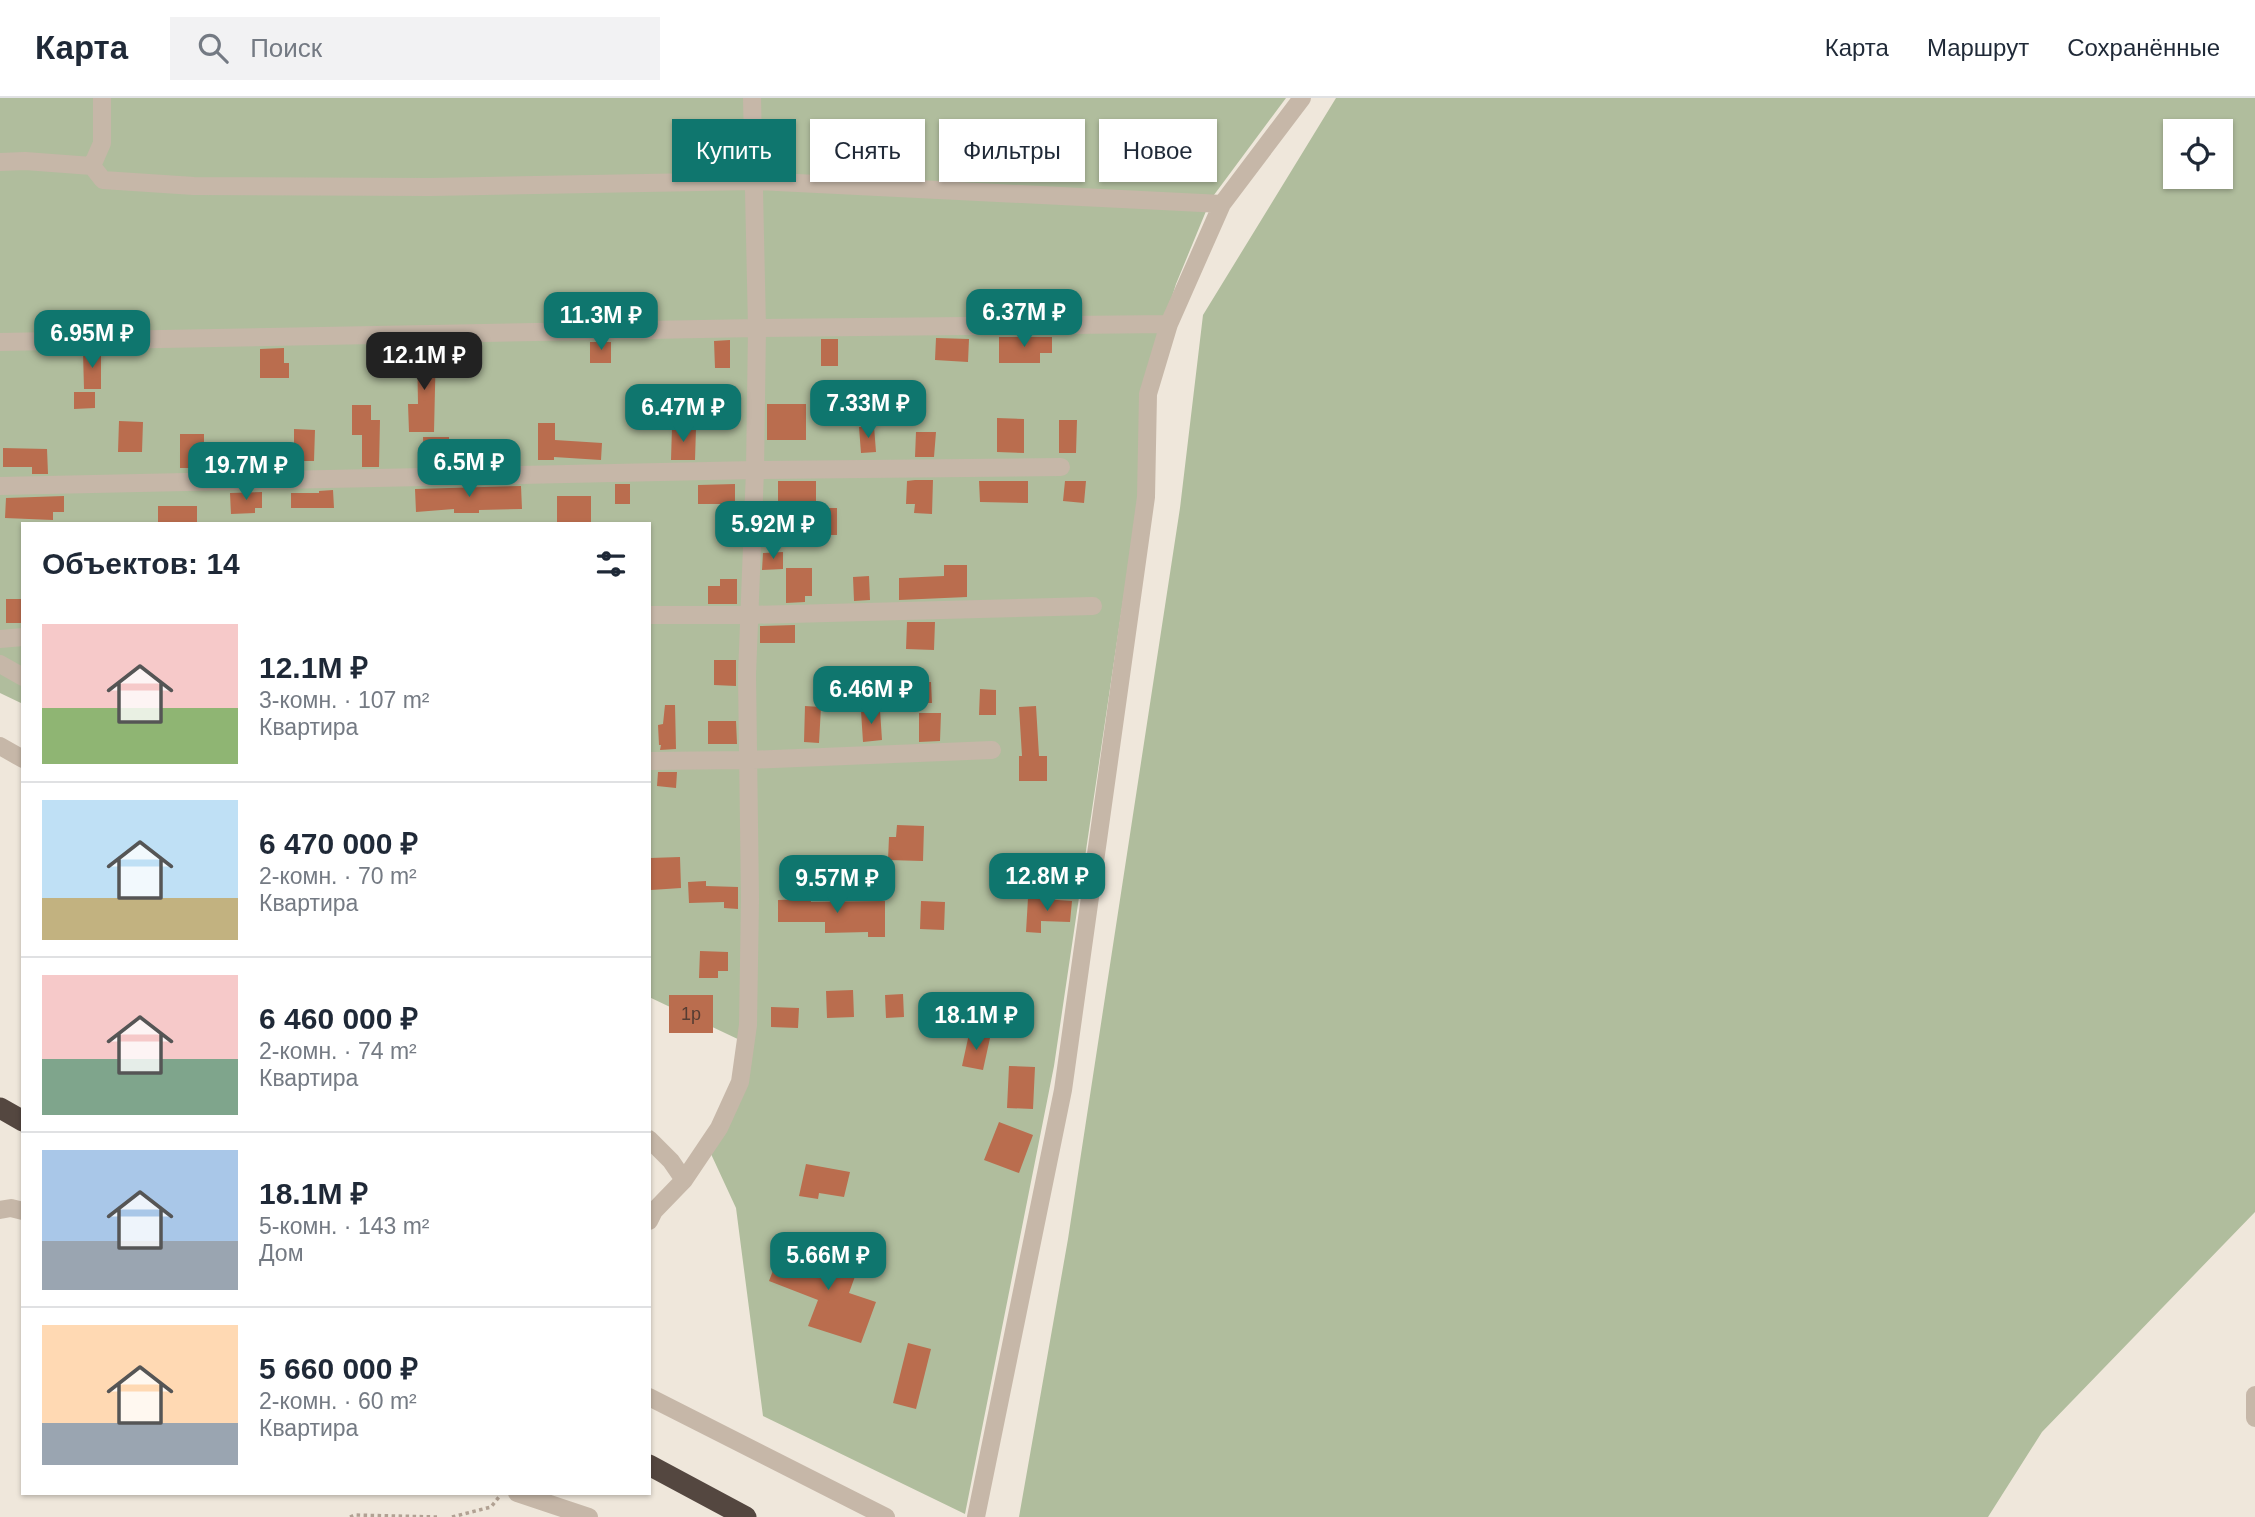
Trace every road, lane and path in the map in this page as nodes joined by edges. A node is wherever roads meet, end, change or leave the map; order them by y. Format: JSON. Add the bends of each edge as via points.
{"nodes":[{"id":1,"x":102,"y":98,"type":"edge"},
{"id":2,"x":752,"y":98,"type":"edge"},
{"id":3,"x":1302,"y":98,"type":"edge"},
{"id":4,"x":753,"y":119,"type":"edge"},
{"id":5,"x":0,"y":162,"type":"edge"},
{"id":6,"x":92,"y":166,"type":"junction"},
{"id":7,"x":701,"y":182,"type":"edge"},
{"id":8,"x":755,"y":182,"type":"edge"},
{"id":9,"x":775,"y":182,"type":"edge"},
{"id":10,"x":1222,"y":204,"type":"junction"},
{"id":11,"x":1169,"y":324,"type":"junction"},
{"id":12,"x":757,"y":328,"type":"junction"},
{"id":13,"x":0,"y":342,"type":"edge"},
{"id":14,"x":1061,"y":467,"type":"dead end"},
{"id":15,"x":755,"y":470,"type":"junction"},
{"id":16,"x":0,"y":486,"type":"edge"},
{"id":17,"x":1093,"y":606,"type":"dead end"},
{"id":18,"x":651,"y":615,"type":"edge"},
{"id":19,"x":748,"y":615,"type":"junction"},
{"id":20,"x":21,"y":637,"type":"edge"},
{"id":21,"x":0,"y":639,"type":"edge"},
{"id":22,"x":0,"y":664,"type":"edge"},
{"id":23,"x":21,"y":676,"type":"edge"},
{"id":24,"x":0,"y":746,"type":"edge"},
{"id":25,"x":992,"y":750,"type":"dead end"},
{"id":26,"x":21,"y":758,"type":"edge"},
{"id":27,"x":747,"y":760,"type":"junction"},
{"id":28,"x":651,"y":761,"type":"edge"},
{"id":29,"x":0,"y":1108,"type":"edge"},
{"id":30,"x":21,"y":1120,"type":"edge"},
{"id":31,"x":651,"y":1141,"type":"edge"},
{"id":32,"x":684,"y":1180,"type":"junction"},
{"id":33,"x":0,"y":1210,"type":"edge"},
{"id":34,"x":21,"y":1210,"type":"edge"},
{"id":35,"x":651,"y":1216,"type":"edge"},
{"id":36,"x":2255,"y":1395,"type":"edge"},
{"id":37,"x":651,"y":1398,"type":"edge"},
{"id":38,"x":2255,"y":1418,"type":"edge"},
{"id":39,"x":651,"y":1466,"type":"edge"},
{"id":40,"x":500,"y":1495,"type":"edge"},
{"id":41,"x":523,"y":1495,"type":"edge"},
{"id":42,"x":350,"y":1517,"type":"edge"},
{"id":43,"x":437,"y":1517,"type":"edge"},
{"id":44,"x":452,"y":1517,"type":"edge"},
{"id":45,"x":589,"y":1517,"type":"edge"},
{"id":46,"x":746,"y":1517,"type":"edge"},
{"id":47,"x":886,"y":1517,"type":"edge"},
{"id":48,"x":976,"y":1517,"type":"edge"}],
"edges":[{"from":1,"to":6,"type":"street","via":[[103,143]]},
{"from":2,"to":4,"type":"street"},
{"from":3,"to":10,"type":"street"},
{"from":5,"to":6,"type":"street"},
{"from":6,"to":7,"type":"street","via":[[103,180],[194,186]]},
{"from":8,"to":12,"type":"street"},
{"from":9,"to":10,"type":"street"},
{"from":10,"to":11,"type":"street"},
{"from":11,"to":12,"type":"street"},
{"from":11,"to":48,"type":"street","via":[[1148,394],[1146,497],[1063,1090]]},
{"from":12,"to":13,"type":"street"},
{"from":12,"to":15,"type":"street"},
{"from":14,"to":15,"type":"street"},
{"from":15,"to":16,"type":"street"},
{"from":15,"to":19,"type":"street"},
{"from":17,"to":19,"type":"street"},
{"from":18,"to":19,"type":"street"},
{"from":19,"to":27,"type":"street"},
{"from":20,"to":21,"type":"street"},
{"from":22,"to":23,"type":"street"},
{"from":24,"to":26,"type":"street"},
{"from":25,"to":27,"type":"street"},
{"from":27,"to":28,"type":"street"},
{"from":27,"to":32,"type":"street","via":[[748,1025],[740,1082],[719,1128]]},
{"from":29,"to":30,"type":"highway"},
{"from":31,"to":32,"type":"street"},
{"from":32,"to":35,"type":"street"},
{"from":33,"to":34,"type":"street"},
{"from":36,"to":38,"type":"street"},
{"from":37,"to":47,"type":"street"},
{"from":39,"to":46,"type":"highway"},
{"from":40,"to":44,"type":"path","via":[[491,1507]]},
{"from":41,"to":45,"type":"street"},
{"from":42,"to":43,"type":"path"}]}
